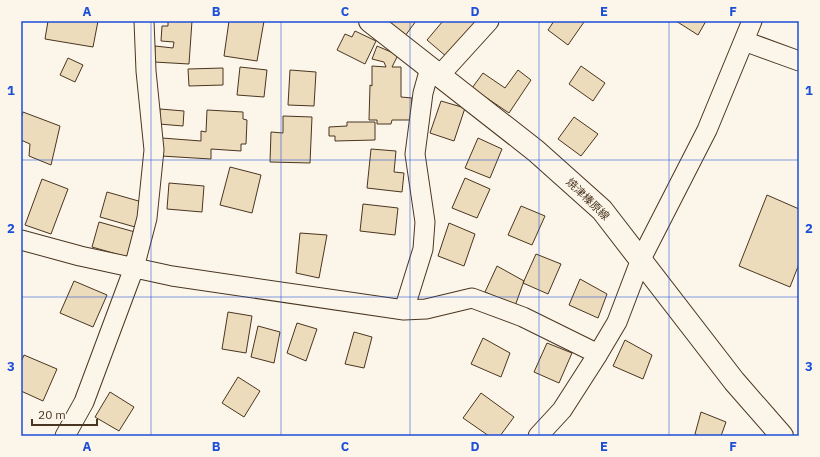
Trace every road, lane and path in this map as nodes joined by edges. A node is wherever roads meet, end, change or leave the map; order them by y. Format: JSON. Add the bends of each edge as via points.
{"nodes":[{"id":1,"x":144,"y":21,"type":"edge"},
{"id":2,"x":370,"y":21,"type":"edge"},
{"id":3,"x":490,"y":21,"type":"edge"},
{"id":4,"x":752,"y":21,"type":"edge"},
{"id":5,"x":744,"y":41,"type":"junction"},
{"id":6,"x":799,"y":61,"type":"edge"},
{"id":7,"x":434,"y":72,"type":"junction"},
{"id":8,"x":21,"y":240,"type":"edge"},
{"id":9,"x":641,"y":259,"type":"junction"},
{"id":10,"x":134,"y":268,"type":"junction"},
{"id":11,"x":404,"y":310,"type":"junction"},
{"id":12,"x":598,"y":354,"type":"junction"},
{"id":13,"x":65,"y":436,"type":"edge"},
{"id":14,"x":538,"y":436,"type":"edge"},
{"id":15,"x":782,"y":436,"type":"edge"}],
"edges":[{"from":1,"to":10,"type":"street","via":[[154,150],[147,218]]},
{"from":2,"to":7,"type":"main road","name":"焼津榛原線"},
{"from":3,"to":7,"type":"street"},
{"from":4,"to":5,"type":"street"},
{"from":5,"to":6,"type":"street"},
{"from":5,"to":9,"type":"street","via":[[707,130]]},
{"from":7,"to":9,"type":"main road","name":"焼津榛原線","via":[[536,151],[602,210]]},
{"from":7,"to":11,"type":"street","via":[[423,93],[415,154],[425,222],[423,249]]},
{"from":8,"to":10,"type":"street"},
{"from":9,"to":12,"type":"street","via":[[616,322]]},
{"from":9,"to":15,"type":"main road","name":"焼津榛原線","via":[[734,381]]},
{"from":10,"to":11,"type":"street","via":[[172,276]]},
{"from":10,"to":13,"type":"street","via":[[84,402]]},
{"from":11,"to":12,"type":"street","via":[[426,309],[472,298],[523,317]]},
{"from":12,"to":14,"type":"street","via":[[562,410]]}]}
